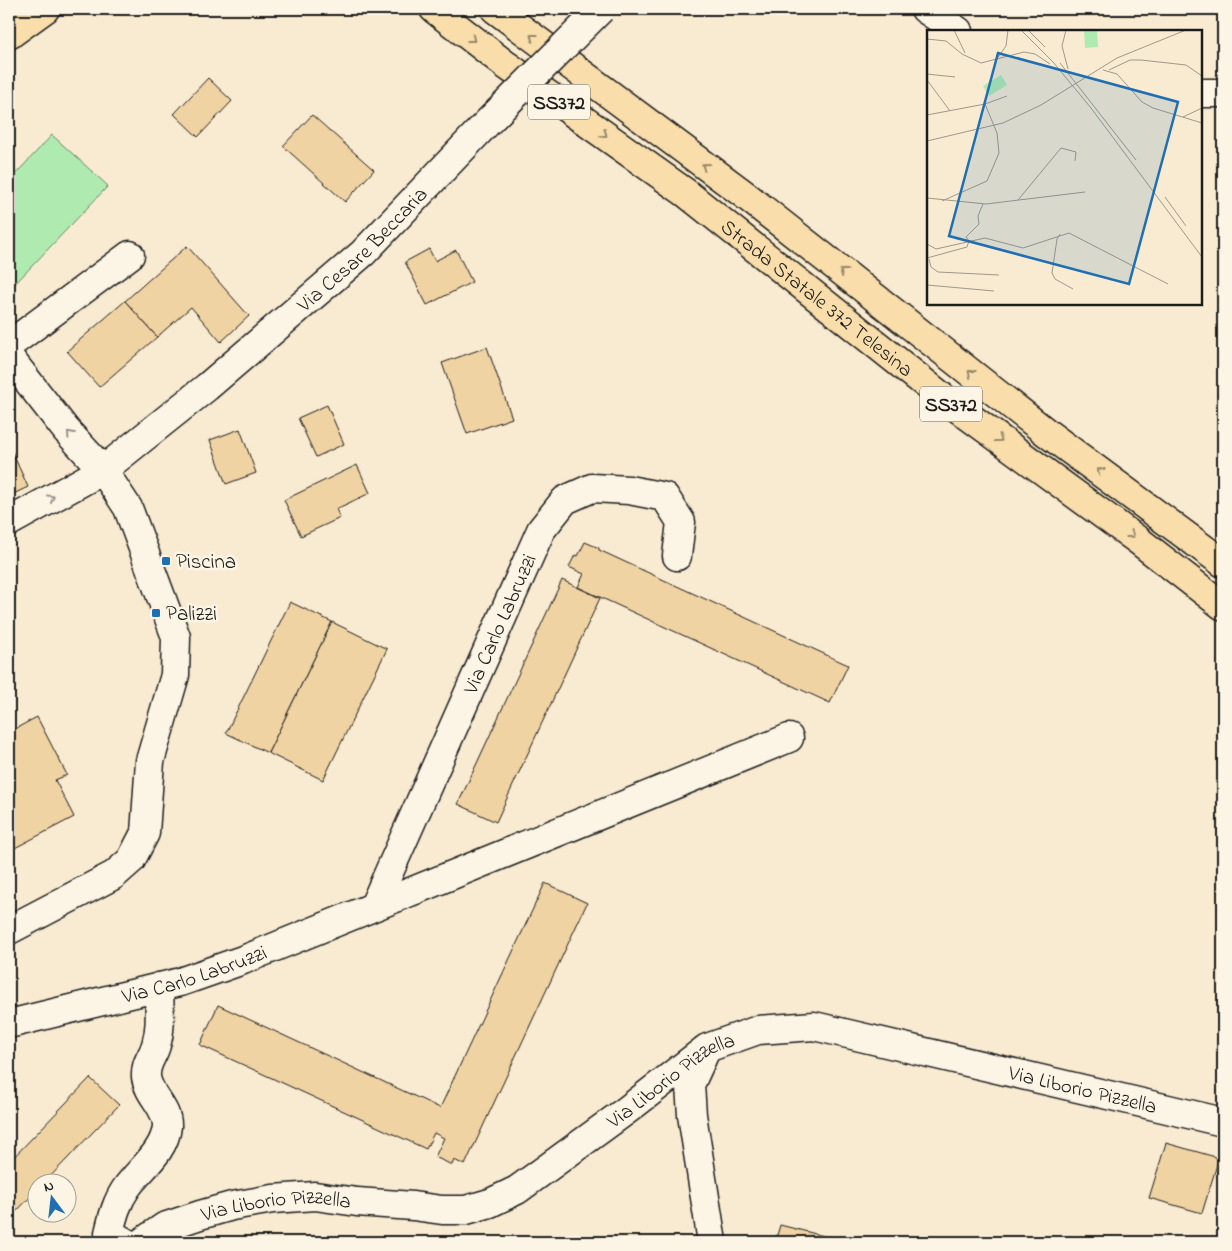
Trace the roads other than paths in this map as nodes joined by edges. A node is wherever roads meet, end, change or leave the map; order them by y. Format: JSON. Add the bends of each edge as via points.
{"nodes":[{"id":1,"x":11,"y":9,"type":"edge"},
{"id":2,"x":44,"y":9,"type":"edge"},
{"id":3,"x":434,"y":9,"type":"edge"},
{"id":4,"x":601,"y":9,"type":"edge"},
{"id":5,"x":925,"y":9,"type":"edge"},
{"id":6,"x":500,"y":11,"type":"edge"},
{"id":7,"x":9,"y":14,"type":"edge"},
{"id":8,"x":956,"y":30,"type":"edge"},
{"id":9,"x":9,"y":35,"type":"edge"},
{"id":10,"x":1202,"y":93,"type":"edge"},
{"id":11,"x":1223,"y":93,"type":"edge"},
{"id":12,"x":130,"y":255,"type":"dead end"},
{"id":13,"x":9,"y":345,"type":"edge"},
{"id":14,"x":9,"y":357,"type":"edge"},
{"id":15,"x":104,"y":470,"type":"junction"},
{"id":16,"x":9,"y":522,"type":"edge"},
{"id":17,"x":677,"y":556,"type":"dead end"},
{"id":18,"x":1223,"y":563,"type":"edge"},
{"id":19,"x":1223,"y":606,"type":"edge"},
{"id":20,"x":789,"y":738,"type":"dead end"},
{"id":21,"x":374,"y":906,"type":"junction"},
{"id":22,"x":9,"y":930,"type":"edge"},
{"id":23,"x":159,"y":987,"type":"junction"},
{"id":24,"x":9,"y":1024,"type":"edge"},
{"id":25,"x":707,"y":1048,"type":"junction"},
{"id":26,"x":1223,"y":1122,"type":"edge"},
{"id":27,"x":125,"y":1242,"type":"edge"},
{"id":28,"x":142,"y":1242,"type":"edge"},
{"id":29,"x":712,"y":1242,"type":"edge"}],
"edges":[{"from":1,"to":7,"type":"highway"},
{"from":2,"to":9,"type":"highway"},
{"from":3,"to":19,"type":"highway","name":"Strada Statale 372 Telesina","number":"SS372","one_way":true,"via":[[506,65],[686,193],[941,396]]},
{"from":4,"to":15,"type":"street","name":"Via Cesare Beccaria","bridge":true,"via":[[363,253],[207,387]]},
{"from":5,"to":8,"type":"street"},
{"from":18,"to":6,"type":"highway","name":"Strada Statale 372 Telesina","number":"SS372","one_way":true,"via":[[1048,433],[745,195]]},
{"from":10,"to":11,"type":"street"},
{"from":12,"to":13,"type":"street"},
{"from":15,"to":14,"type":"street","one_way":true,"via":[[66,430]]},
{"from":16,"to":15,"type":"street","name":"Via Cesare Beccaria","one_way":true},
{"from":15,"to":22,"type":"street","via":[[128,508],[176,637],[175,675],[150,761],[145,833],[131,860],[114,875]]},
{"from":17,"to":21,"type":"street","name":"Via Carlo Labruzzi","via":[[681,522],[665,497],[629,490],[592,488],[565,500],[541,530]]},
{"from":20,"to":21,"type":"street","name":"Via Carlo Labruzzi"},
{"from":21,"to":23,"type":"street","name":"Via Carlo Labruzzi","via":[[243,960]]},
{"from":23,"to":24,"type":"street","name":"Via Carlo Labruzzi"},
{"from":23,"to":27,"type":"street","via":[[160,1024],[156,1045],[147,1062],[146,1079],[163,1110],[167,1126],[156,1154],[127,1187],[116,1206],[109,1232]]},
{"from":25,"to":26,"type":"street","name":"Via Liborio Pizzella","via":[[758,1030],[814,1026]]},
{"from":25,"to":28,"type":"street","name":"Via Liborio Pizzella","via":[[517,1190],[490,1203],[466,1210],[442,1210],[315,1196],[273,1200],[200,1214],[164,1227]]},
{"from":25,"to":29,"type":"street","via":[[690,1085]]}]}
